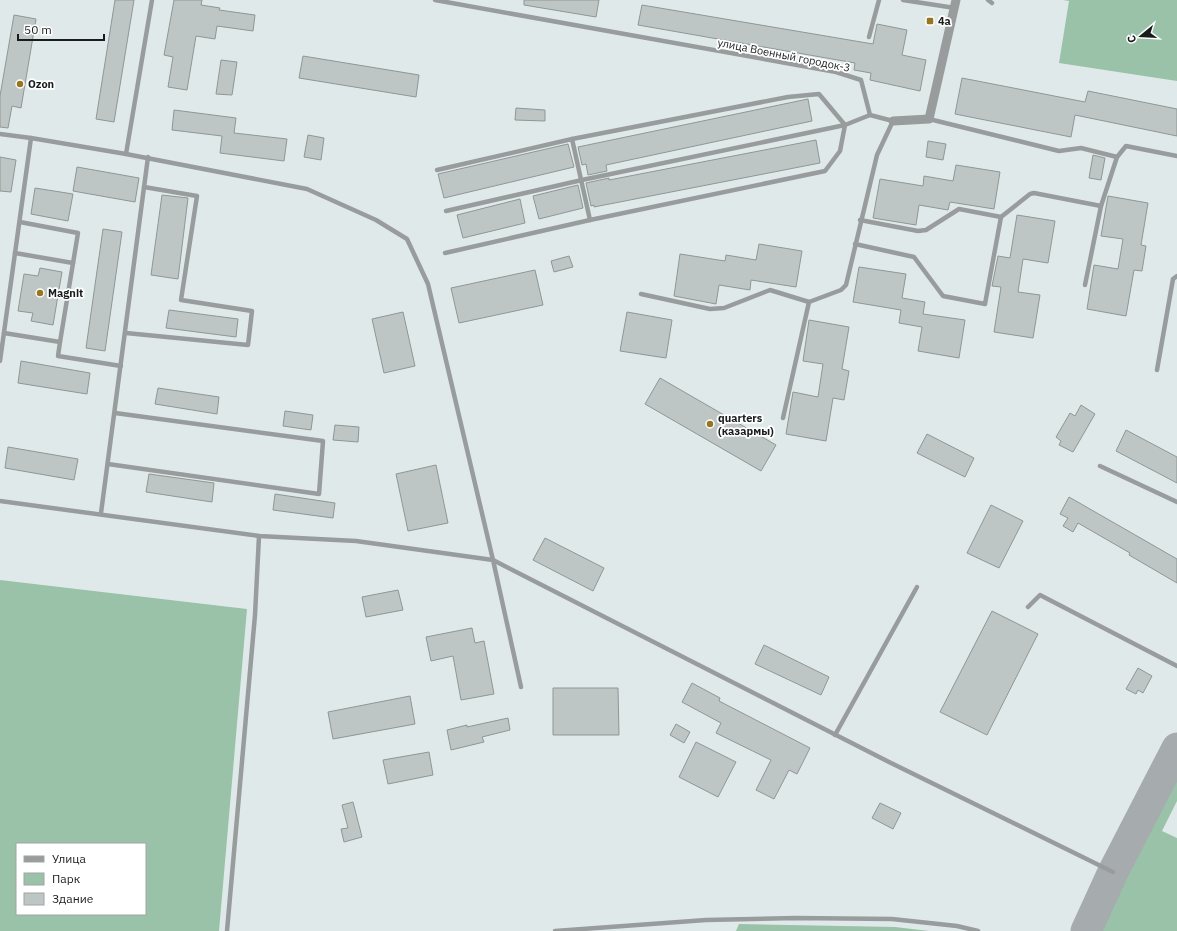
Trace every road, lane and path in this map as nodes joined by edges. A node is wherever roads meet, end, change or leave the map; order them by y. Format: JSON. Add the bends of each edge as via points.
{"nodes":[{"id":1,"x":152,"y":0,"type":"edge"},
{"id":2,"x":435,"y":0,"type":"edge"},
{"id":3,"x":879,"y":0,"type":"edge"},
{"id":4,"x":903,"y":0,"type":"edge"},
{"id":5,"x":955,"y":4,"type":"edge"},
{"id":6,"x":869,"y":37,"type":"dead end"},
{"id":7,"x":870,"y":115,"type":"junction"},
{"id":8,"x":929,"y":119,"type":"junction"},
{"id":9,"x":893,"y":121,"type":"junction"},
{"id":10,"x":845,"y":125,"type":"junction"},
{"id":11,"x":0,"y":134,"type":"edge"},
{"id":12,"x":30,"y":138,"type":"junction"},
{"id":13,"x":572,"y":139,"type":"junction"},
{"id":14,"x":126,"y":154,"type":"junction"},
{"id":15,"x":1177,"y":156,"type":"edge"},
{"id":16,"x":148,"y":157,"type":"junction"},
{"id":17,"x":1117,"y":157,"type":"junction"},
{"id":18,"x":438,"y":170,"type":"dead end"},
{"id":19,"x":582,"y":180,"type":"junction"},
{"id":20,"x":144,"y":187,"type":"junction"},
{"id":21,"x":1101,"y":206,"type":"junction"},
{"id":22,"x":446,"y":211,"type":"dead end"},
{"id":23,"x":1001,"y":217,"type":"junction"},
{"id":24,"x":590,"y":220,"type":"junction"},
{"id":25,"x":860,"y":220,"type":"junction"},
{"id":26,"x":20,"y":222,"type":"junction"},
{"id":27,"x":855,"y":244,"type":"junction"},
{"id":28,"x":15,"y":253,"type":"junction"},
{"id":29,"x":445,"y":253,"type":"dead end"},
{"id":30,"x":73,"y":263,"type":"junction"},
{"id":31,"x":1177,"y":276,"type":"edge"},
{"id":32,"x":1086,"y":285,"type":"dead end"},
{"id":33,"x":641,"y":294,"type":"dead end"},
{"id":34,"x":809,"y":302,"type":"junction"},
{"id":35,"x":4,"y":333,"type":"junction"},
{"id":36,"x":126,"y":333,"type":"junction"},
{"id":37,"x":60,"y":342,"type":"junction"},
{"id":38,"x":0,"y":361,"type":"edge"},
{"id":39,"x":121,"y":366,"type":"junction"},
{"id":40,"x":1157,"y":370,"type":"dead end"},
{"id":41,"x":115,"y":413,"type":"junction"},
{"id":42,"x":783,"y":418,"type":"dead end"},
{"id":43,"x":108,"y":464,"type":"junction"},
{"id":44,"x":1100,"y":466,"type":"dead end"},
{"id":45,"x":0,"y":501,"type":"edge"},
{"id":46,"x":1177,"y":502,"type":"edge"},
{"id":47,"x":101,"y":514,"type":"junction"},
{"id":48,"x":259,"y":536,"type":"junction"},
{"id":49,"x":493,"y":560,"type":"junction"},
{"id":50,"x":917,"y":587,"type":"dead end"},
{"id":51,"x":1028,"y":607,"type":"dead end"},
{"id":52,"x":1177,"y":666,"type":"edge"},
{"id":53,"x":521,"y":687,"type":"dead end"},
{"id":54,"x":836,"y":735,"type":"junction"},
{"id":55,"x":1112,"y":872,"type":"dead end"},
{"id":56,"x":228,"y":931,"type":"edge"},
{"id":57,"x":555,"y":931,"type":"edge"},
{"id":58,"x":978,"y":931,"type":"edge"}],
"edges":[{"from":1,"to":14,"type":"lane"},
{"from":2,"to":7,"type":"lane","name":"улица Военный городок-3","via":[[836,72],[861,80]]},
{"from":3,"to":6,"type":"lane"},
{"from":4,"to":5,"type":"lane"},
{"from":5,"to":8,"type":"street"},
{"from":7,"to":9,"type":"lane"},
{"from":7,"to":10,"type":"lane"},
{"from":8,"to":9,"type":"street"},
{"from":8,"to":17,"type":"lane","via":[[1059,151],[1081,148]]},
{"from":9,"to":25,"type":"lane","via":[[877,155]]},
{"from":10,"to":13,"type":"lane","via":[[819,94],[788,97]]},
{"from":10,"to":19,"type":"lane"},
{"from":10,"to":24,"type":"lane","via":[[840,151],[825,171]]},
{"from":11,"to":12,"type":"lane"},
{"from":12,"to":14,"type":"lane"},
{"from":12,"to":26,"type":"lane"},
{"from":13,"to":18,"type":"lane"},
{"from":13,"to":19,"type":"lane"},
{"from":14,"to":16,"type":"lane"},
{"from":15,"to":17,"type":"lane","via":[[1126,146]]},
{"from":16,"to":20,"type":"lane"},
{"from":16,"to":49,"type":"lane","via":[[307,189],[376,220],[407,239],[428,284]]},
{"from":17,"to":21,"type":"lane"},
{"from":19,"to":22,"type":"lane"},
{"from":19,"to":24,"type":"lane"},
{"from":20,"to":36,"type":"lane"},
{"from":20,"to":36,"type":"lane","via":[[196,196],[182,300],[252,311],[248,345]]},
{"from":21,"to":23,"type":"lane","via":[[1034,193]]},
{"from":21,"to":32,"type":"lane"},
{"from":23,"to":25,"type":"lane","via":[[959,209],[926,230],[918,231]]},
{"from":23,"to":27,"type":"lane","via":[[985,304],[943,296],[914,257]]},
{"from":24,"to":29,"type":"lane"},
{"from":25,"to":27,"type":"lane"},
{"from":26,"to":28,"type":"lane"},
{"from":26,"to":30,"type":"lane","via":[[78,233]]},
{"from":27,"to":34,"type":"lane","via":[[846,285],[841,290]]},
{"from":28,"to":30,"type":"lane"},
{"from":28,"to":35,"type":"lane"},
{"from":30,"to":37,"type":"lane"},
{"from":31,"to":40,"type":"lane","via":[[1173,279]]},
{"from":33,"to":34,"type":"lane","via":[[710,309],[724,308],[770,290]]},
{"from":34,"to":42,"type":"lane"},
{"from":35,"to":37,"type":"lane"},
{"from":35,"to":38,"type":"lane"},
{"from":36,"to":39,"type":"lane"},
{"from":37,"to":39,"type":"lane","via":[[58,356]]},
{"from":39,"to":41,"type":"lane"},
{"from":41,"to":43,"type":"lane"},
{"from":41,"to":43,"type":"lane","via":[[323,441],[319,494]]},
{"from":43,"to":47,"type":"lane"},
{"from":44,"to":46,"type":"lane"},
{"from":45,"to":47,"type":"lane"},
{"from":47,"to":48,"type":"lane"},
{"from":48,"to":49,"type":"lane","via":[[356,540]]},
{"from":48,"to":56,"type":"lane"},
{"from":49,"to":53,"type":"lane"},
{"from":49,"to":54,"type":"lane"},
{"from":50,"to":54,"type":"lane"},
{"from":51,"to":52,"type":"lane","via":[[1040,595]]},
{"from":54,"to":55,"type":"lane"},
{"from":57,"to":58,"type":"lane","via":[[706,920],[796,918],[892,919],[957,926]]}]}
